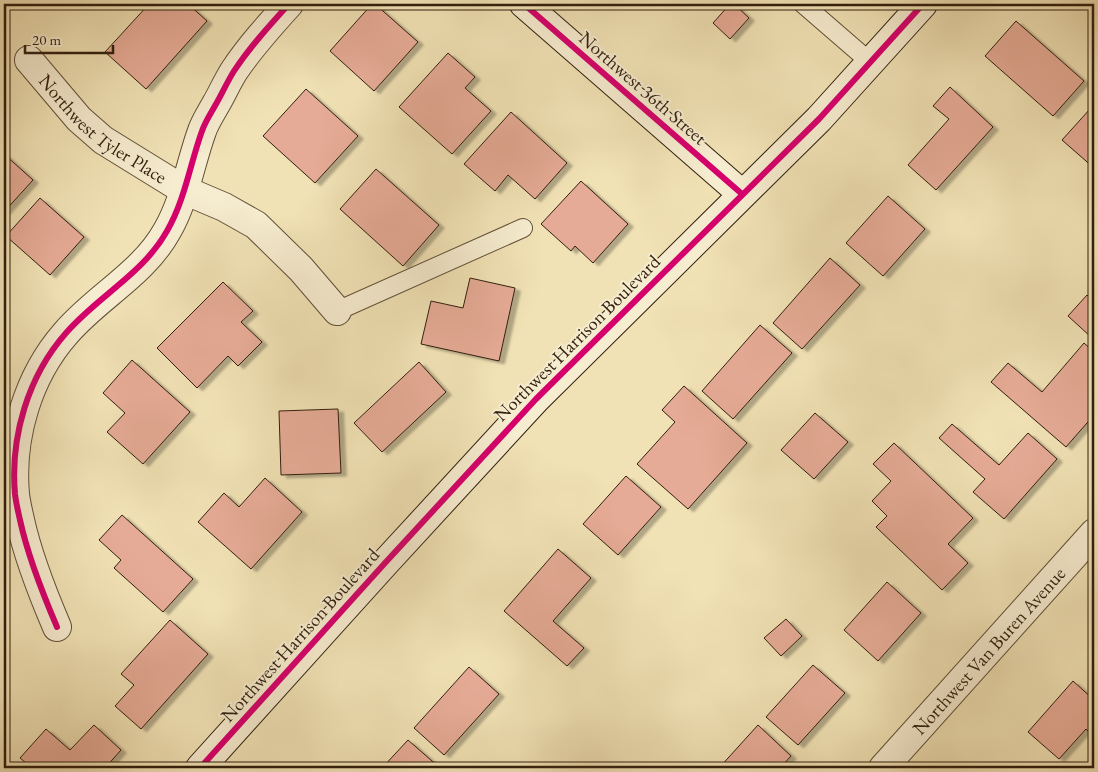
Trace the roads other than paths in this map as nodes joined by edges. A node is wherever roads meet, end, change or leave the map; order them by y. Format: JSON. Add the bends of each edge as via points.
{"nodes":[{"id":1,"x":289,"y":4,"type":"edge"},
{"id":2,"x":524,"y":4,"type":"edge"},
{"id":3,"x":803,"y":4,"type":"edge"},
{"id":4,"x":923,"y":4,"type":"edge"},
{"id":5,"x":29,"y":60,"type":"dead end"},
{"id":6,"x":870,"y":62,"type":"junction"},
{"id":7,"x":184,"y":190,"type":"junction"},
{"id":8,"x":742,"y":194,"type":"junction"},
{"id":9,"x":523,"y":228,"type":"dead end"},
{"id":10,"x":336,"y":311,"type":"joint"},
{"id":11,"x":1094,"y":533,"type":"edge"},
{"id":12,"x":57,"y":627,"type":"dead end"},
{"id":13,"x":200,"y":768,"type":"edge"},
{"id":14,"x":883,"y":768,"type":"edge"}],
"edges":[{"from":1,"to":7,"type":"street","name":"Northwest Tyler Place","via":[[233,73],[202,129]]},
{"from":2,"to":8,"type":"street","name":"Northwest 36th Street"},
{"from":3,"to":6,"type":"lane"},
{"from":4,"to":6,"type":"street","name":"Northwest Harrison Boulevard"},
{"from":5,"to":7,"type":"street","name":"Northwest Tyler Place","via":[[79,119],[103,140]]},
{"from":6,"to":8,"type":"street","name":"Northwest Harrison Boulevard","via":[[819,119]]},
{"from":7,"to":10,"type":"street","name":"Northwest Tyler Place","via":[[256,225],[301,269]]},
{"from":7,"to":12,"type":"street","via":[[168,230],[152,253],[66,333],[48,356],[28,396],[14,466],[15,496],[24,540]]},
{"from":8,"to":13,"type":"street","name":"Northwest Harrison Boulevard","via":[[530,406]]},
{"from":9,"to":10,"type":"lane"},
{"from":11,"to":14,"type":"street","name":"Northwest Van Buren Avenue"}]}
